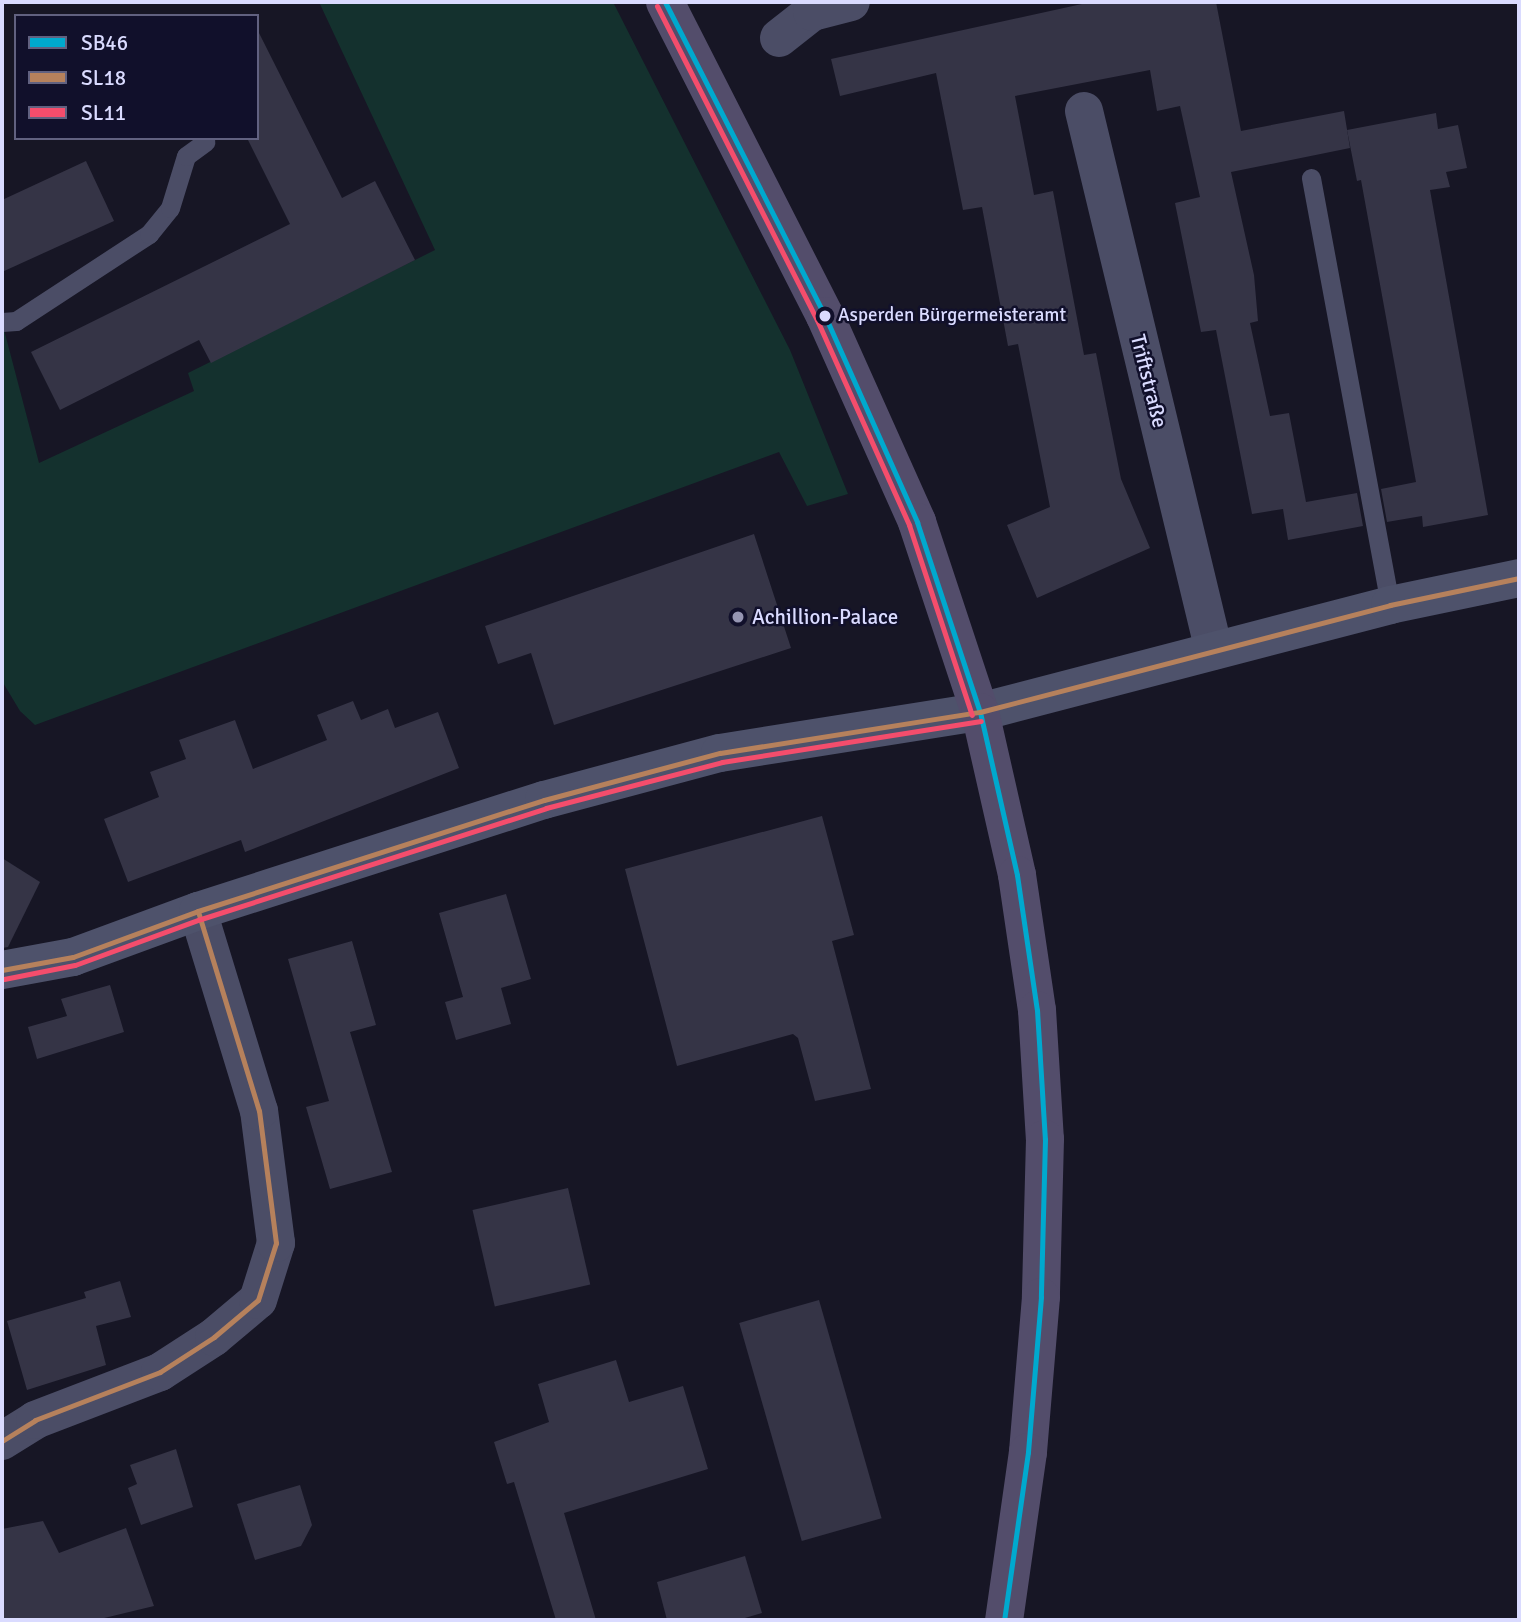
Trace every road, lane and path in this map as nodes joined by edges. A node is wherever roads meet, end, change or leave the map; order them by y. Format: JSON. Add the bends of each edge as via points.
{"nodes":[{"id":1,"x":665,"y":2,"type":"edge"},
{"id":2,"x":851,"y":2,"type":"edge"},
{"id":3,"x":779,"y":38,"type":"dead end"},
{"id":4,"x":1084,"y":111,"type":"dead end"},
{"id":5,"x":205,"y":142,"type":"dead end"},
{"id":6,"x":1311,"y":178,"type":"dead end"},
{"id":7,"x":2,"y":322,"type":"edge"},
{"id":8,"x":1519,"y":578,"type":"edge"},
{"id":9,"x":1390,"y":605,"type":"junction"},
{"id":10,"x":1214,"y":651,"type":"junction"},
{"id":11,"x":980,"y":712,"type":"junction"},
{"id":12,"x":198,"y":911,"type":"junction"},
{"id":13,"x":2,"y":970,"type":"edge"},
{"id":14,"x":2,"y":1441,"type":"edge"},
{"id":15,"x":1004,"y":1620,"type":"edge"}],
"edges":[{"from":1,"to":11,"type":"main road","via":[[825,316],[917,522]]},
{"from":2,"to":3,"type":"street","via":[[812,12]]},
{"from":4,"to":10,"type":"street","name":"Triftstraße"},
{"from":5,"to":7,"type":"lane","via":[[186,156],[170,208],[149,234],[16,321]]},
{"from":6,"to":9,"type":"lane"},
{"from":8,"to":9,"type":"street"},
{"from":9,"to":10,"type":"street"},
{"from":10,"to":11,"type":"street"},
{"from":11,"to":12,"type":"street","via":[[720,753],[544,800]]},
{"from":11,"to":15,"type":"main road","via":[[1017,875],[1037,1010],[1045,1139],[1039,1323],[1028,1452]]},
{"from":12,"to":13,"type":"street","via":[[73,957]]},
{"from":12,"to":14,"type":"street","via":[[259,1111],[276,1242],[258,1300],[214,1337],[160,1372],[35,1420]]}]}
